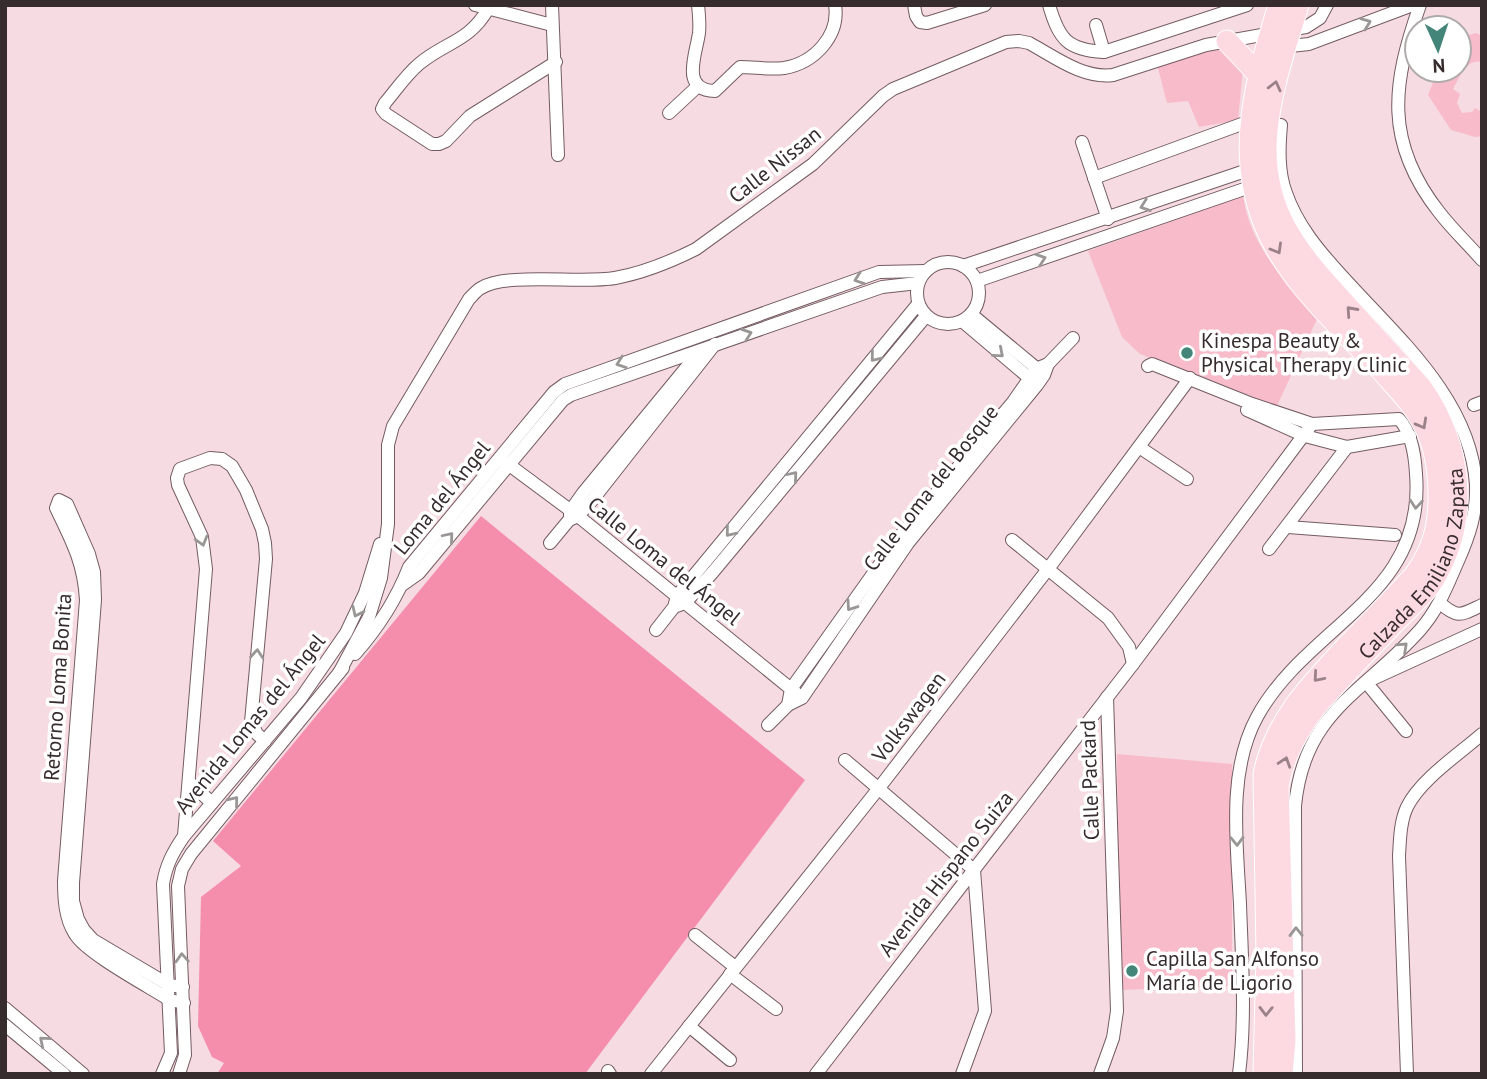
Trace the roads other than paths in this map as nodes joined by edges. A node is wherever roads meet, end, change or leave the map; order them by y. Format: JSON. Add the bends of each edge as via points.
{"nodes":[{"id":1,"x":475,"y":5,"type":"edge"},
{"id":2,"x":552,"y":5,"type":"edge"},
{"id":3,"x":698,"y":5,"type":"edge"},
{"id":4,"x":835,"y":5,"type":"edge"},
{"id":5,"x":914,"y":5,"type":"edge"},
{"id":6,"x":1049,"y":5,"type":"edge"},
{"id":7,"x":1247,"y":5,"type":"edge"},
{"id":8,"x":1279,"y":5,"type":"edge"},
{"id":9,"x":1298,"y":5,"type":"edge"},
{"id":10,"x":1327,"y":5,"type":"edge"},
{"id":11,"x":1413,"y":5,"type":"edge"},
{"id":12,"x":1420,"y":5,"type":"edge"},
{"id":13,"x":983,"y":6,"type":"edge"},
{"id":14,"x":488,"y":7,"type":"edge"},
{"id":15,"x":552,"y":25,"type":"junction"},
{"id":16,"x":1096,"y":25,"type":"dead end"},
{"id":17,"x":1234,"y":40,"type":"junction"},
{"id":18,"x":1278,"y":40,"type":"junction"},
{"id":19,"x":1104,"y":52,"type":"junction"},
{"id":20,"x":556,"y":62,"type":"junction"},
{"id":21,"x":1258,"y":74,"type":"junction"},
{"id":22,"x":529,"y":80,"type":"junction"},
{"id":23,"x":698,"y":86,"type":"junction"},
{"id":24,"x":556,"y":87,"type":"junction"},
{"id":25,"x":669,"y":113,"type":"dead end"},
{"id":26,"x":1250,"y":121,"type":"junction"},
{"id":27,"x":1281,"y":125,"type":"dead end"},
{"id":28,"x":1082,"y":142,"type":"dead end"},
{"id":29,"x":558,"y":155,"type":"dead end"},
{"id":30,"x":1252,"y":177,"type":"junction"},
{"id":31,"x":1094,"y":178,"type":"junction"},
{"id":32,"x":1226,"y":178,"type":"junction"},
{"id":33,"x":1232,"y":193,"type":"junction"},
{"id":34,"x":1108,"y":219,"type":"junction"},
{"id":35,"x":1482,"y":260,"type":"edge"},
{"id":36,"x":963,"y":266,"type":"junction"},
{"id":37,"x":926,"y":271,"type":"junction"},
{"id":38,"x":977,"y":281,"type":"junction"},
{"id":39,"x":918,"y":283,"type":"junction"},
{"id":40,"x":918,"y":304,"type":"junction"},
{"id":41,"x":926,"y":316,"type":"junction"},
{"id":42,"x":967,"y":317,"type":"junction"},
{"id":43,"x":722,"y":328,"type":"junction"},
{"id":44,"x":708,"y":332,"type":"junction"},
{"id":45,"x":1073,"y":338,"type":"dead end"},
{"id":46,"x":708,"y":347,"type":"junction"},
{"id":47,"x":658,"y":358,"type":"junction"},
{"id":48,"x":1039,"y":374,"type":"junction"},
{"id":49,"x":1188,"y":381,"type":"junction"},
{"id":50,"x":672,"y":384,"type":"junction"},
{"id":51,"x":1312,"y":424,"type":"junction"},
{"id":52,"x":1305,"y":436,"type":"junction"},
{"id":53,"x":1410,"y":436,"type":"junction"},
{"id":54,"x":1139,"y":447,"type":"junction"},
{"id":55,"x":1348,"y":447,"type":"junction"},
{"id":56,"x":499,"y":457,"type":"junction"},
{"id":57,"x":510,"y":466,"type":"junction"},
{"id":58,"x":1187,"y":479,"type":"dead end"},
{"id":59,"x":573,"y":515,"type":"junction"},
{"id":60,"x":388,"y":524,"type":"junction"},
{"id":61,"x":1288,"y":527,"type":"junction"},
{"id":62,"x":1395,"y":535,"type":"dead end"},
{"id":63,"x":1012,"y":540,"type":"dead end"},
{"id":64,"x":550,"y":543,"type":"dead end"},
{"id":65,"x":1269,"y":549,"type":"dead end"},
{"id":66,"x":1048,"y":569,"type":"junction"},
{"id":67,"x":402,"y":586,"type":"junction"},
{"id":68,"x":679,"y":602,"type":"junction"},
{"id":69,"x":1440,"y":603,"type":"junction"},
{"id":70,"x":1482,"y":605,"type":"edge"},
{"id":71,"x":1482,"y":629,"type":"edge"},
{"id":72,"x":656,"y":630,"type":"dead end"},
{"id":73,"x":325,"y":664,"type":"junction"},
{"id":74,"x":1133,"y":664,"type":"junction"},
{"id":75,"x":339,"y":673,"type":"junction"},
{"id":76,"x":1366,"y":682,"type":"junction"},
{"id":77,"x":791,"y":689,"type":"junction"},
{"id":78,"x":1107,"y":697,"type":"junction"},
{"id":79,"x":802,"y":698,"type":"junction"},
{"id":80,"x":788,"y":705,"type":"junction"},
{"id":81,"x":768,"y":724,"type":"dead end"},
{"id":82,"x":1406,"y":731,"type":"dead end"},
{"id":83,"x":1482,"y":734,"type":"edge"},
{"id":84,"x":265,"y":741,"type":"junction"},
{"id":85,"x":845,"y":760,"type":"dead end"},
{"id":86,"x":189,"y":782,"type":"junction"},
{"id":87,"x":879,"y":788,"type":"junction"},
{"id":88,"x":212,"y":803,"type":"junction"},
{"id":89,"x":184,"y":836,"type":"junction"},
{"id":90,"x":974,"y":870,"type":"junction"},
{"id":91,"x":695,"y":935,"type":"dead end"},
{"id":92,"x":733,"y":971,"type":"junction"},
{"id":93,"x":169,"y":985,"type":"junction"},
{"id":94,"x":183,"y":987,"type":"junction"},
{"id":95,"x":170,"y":1000,"type":"junction"},
{"id":96,"x":184,"y":1003,"type":"junction"},
{"id":97,"x":5,"y":1008,"type":"edge"},
{"id":98,"x":776,"y":1009,"type":"dead end"},
{"id":99,"x":5,"y":1025,"type":"edge"},
{"id":100,"x":689,"y":1026,"type":"junction"},
{"id":101,"x":730,"y":1059,"type":"dead end"},
{"id":102,"x":64,"y":1074,"type":"edge"},
{"id":103,"x":83,"y":1074,"type":"edge"},
{"id":104,"x":162,"y":1074,"type":"edge"},
{"id":105,"x":179,"y":1074,"type":"edge"},
{"id":106,"x":651,"y":1074,"type":"edge"},
{"id":107,"x":816,"y":1074,"type":"edge"},
{"id":108,"x":962,"y":1074,"type":"edge"},
{"id":109,"x":1100,"y":1074,"type":"edge"},
{"id":110,"x":1239,"y":1074,"type":"edge"},
{"id":111,"x":1264,"y":1074,"type":"edge"},
{"id":112,"x":1282,"y":1074,"type":"edge"},
{"id":113,"x":1296,"y":1074,"type":"edge"},
{"id":114,"x":1407,"y":1074,"type":"edge"}],
"edges":[{"from":1,"to":14,"type":"street"},
{"from":2,"to":15,"type":"street"},
{"from":3,"to":23,"type":"street","via":[[692,71]]},
{"from":4,"to":23,"type":"street","via":[[834,27],[827,41],[802,63],[785,68],[740,67],[715,91]]},
{"from":5,"to":13,"type":"street","via":[[920,22],[937,22]]},
{"from":6,"to":19,"type":"street","via":[[1062,39],[1088,51]]},
{"from":7,"to":19,"type":"street"},
{"from":8,"to":18,"type":"main road","name":"Calzada Emiliano Zapata"},
{"from":9,"to":18,"type":"main road","name":"Calzada Emiliano Zapata"},
{"from":10,"to":18,"type":"street","via":[[1313,24]]},
{"from":18,"to":11,"type":"street","one_way":true,"via":[[1309,44]]},
{"from":12,"to":35,"type":"street","via":[[1409,35],[1397,101],[1403,149],[1438,211]]},
{"from":14,"to":15,"type":"street"},
{"from":14,"to":22,"type":"street","via":[[471,33],[418,65],[382,109],[432,144],[439,144],[470,116]]},
{"from":15,"to":20,"type":"street"},
{"from":16,"to":19,"type":"street"},
{"from":17,"to":18,"type":"street","name":"Calle Nissan"},
{"from":17,"to":21,"type":"main road"},
{"from":17,"to":60,"type":"street","name":"Calle Nissan","via":[[1101,76],[1089,75],[1029,43],[1006,42],[883,96],[813,164],[681,257],[616,278],[508,281],[480,288],[419,379],[389,435]]},
{"from":18,"to":21,"type":"main road","name":"Calzada Emiliano Zapata"},
{"from":112,"to":18,"type":"main road","name":"Calzada Emiliano Zapata","one_way":true,"via":[[1278,785],[1282,768],[1301,726],[1317,705],[1433,580],[1452,538],[1458,499],[1453,455],[1436,409],[1305,260],[1273,199],[1267,170],[1267,129]]},
{"from":20,"to":22,"type":"street"},
{"from":20,"to":24,"type":"street"},
{"from":21,"to":26,"type":"main road","name":"Calzada Emiliano Zapata"},
{"from":22,"to":24,"type":"street"},
{"from":23,"to":25,"type":"street"},
{"from":24,"to":29,"type":"street"},
{"from":26,"to":30,"type":"main road","name":"Calzada Emiliano Zapata"},
{"from":26,"to":31,"type":"street"},
{"from":27,"to":69,"type":"street","via":[[1280,169],[1296,216],[1320,252],[1423,367],[1450,404],[1471,450],[1476,489],[1473,523]]},
{"from":28,"to":31,"type":"street"},
{"from":30,"to":32,"type":"street"},
{"from":30,"to":33,"type":"street"},
{"from":30,"to":111,"type":"main road","name":"Calzada Emiliano Zapata","one_way":true,"via":[[1263,222],[1277,251],[1300,283],[1403,394],[1424,425],[1439,481],[1437,529],[1423,564],[1291,709],[1269,753],[1264,786]]},
{"from":31,"to":34,"type":"street"},
{"from":32,"to":33,"type":"street"},
{"from":32,"to":34,"type":"street","one_way":true},
{"from":38,"to":33,"type":"street","one_way":true},
{"from":34,"to":36,"type":"street"},
{"from":36,"to":37,"type":"street","via":[[944,262]]},
{"from":36,"to":38,"type":"street"},
{"from":37,"to":39,"type":"street"},
{"from":37,"to":43,"type":"street","name":"Loma del Ángel","one_way":true,"via":[[879,272]]},
{"from":38,"to":42,"type":"street","via":[[979,298]]},
{"from":39,"to":40,"type":"street"},
{"from":46,"to":39,"type":"street","name":"Loma del Ángel","one_way":true,"via":[[882,287]]},
{"from":40,"to":41,"type":"street"},
{"from":40,"to":68,"type":"street","one_way":true},
{"from":41,"to":42,"type":"street","via":[[945,324]]},
{"from":68,"to":41,"type":"street","one_way":true},
{"from":42,"to":48,"type":"street"},
{"from":43,"to":44,"type":"street","name":"Loma del Ángel"},
{"from":43,"to":46,"type":"street"},
{"from":44,"to":46,"type":"street"},
{"from":44,"to":47,"type":"street","name":"Loma del Ángel"},
{"from":45,"to":48,"type":"street"},
{"from":46,"to":47,"type":"street","name":"Loma del Ángel"},
{"from":46,"to":50,"type":"street"},
{"from":46,"to":59,"type":"street"},
{"from":47,"to":50,"type":"street"},
{"from":47,"to":56,"type":"street","name":"Loma del Ángel","one_way":true,"via":[[565,383]]},
{"from":47,"to":57,"type":"street","name":"Loma del Ángel","via":[[563,400]]},
{"from":48,"to":77,"type":"street","one_way":true,"via":[[900,536]]},
{"from":48,"to":79,"type":"street","name":"Calle Loma del Bosque","via":[[908,543]]},
{"from":49,"to":51,"type":"street"},
{"from":49,"to":52,"type":"street"},
{"from":49,"to":54,"type":"street","name":"Volkswagen"},
{"from":50,"to":59,"type":"street"},
{"from":51,"to":52,"type":"street","name":"Calle Packard"},
{"from":51,"to":53,"type":"street","via":[[1395,419]]},
{"from":52,"to":55,"type":"street"},
{"from":52,"to":74,"type":"street","name":"Calle Packard"},
{"from":53,"to":55,"type":"street"},
{"from":53,"to":110,"type":"street","one_way":true,"via":[[1418,495],[1415,524],[1406,546],[1369,597],[1301,661],[1265,703],[1242,759],[1236,836],[1243,974]]},
{"from":54,"to":58,"type":"street"},
{"from":54,"to":66,"type":"street","name":"Volkswagen"},
{"from":55,"to":61,"type":"street"},
{"from":56,"to":57,"type":"street","name":"Calle Loma del Ángel"},
{"from":56,"to":67,"type":"street","name":"Loma del Ángel","via":[[409,567]]},
{"from":57,"to":59,"type":"street","name":"Calle Loma del Ángel"},
{"from":67,"to":57,"type":"street","name":"Loma del Ángel","one_way":true,"via":[[419,573]]},
{"from":59,"to":64,"type":"street"},
{"from":59,"to":68,"type":"street","name":"Calle Loma del Ángel"},
{"from":60,"to":73,"type":"street","name":"Avenida Lomas del Ángel","one_way":true,"via":[[357,614]]},
{"from":60,"to":75,"type":"street","via":[[377,594]]},
{"from":61,"to":62,"type":"street"},
{"from":61,"to":65,"type":"street"},
{"from":63,"to":66,"type":"street"},
{"from":66,"to":74,"type":"street","via":[[1108,618],[1129,647]]},
{"from":66,"to":87,"type":"street","name":"Volkswagen"},
{"from":67,"to":75,"type":"street","name":"Avenida Lomas del Ángel"},
{"from":68,"to":72,"type":"street"},
{"from":68,"to":77,"type":"street","name":"Calle Loma del Ángel"},
{"from":69,"to":70,"type":"street","via":[[1452,614],[1461,615]]},
{"from":76,"to":69,"type":"street","one_way":true,"via":[[1420,630]]},
{"from":71,"to":76,"type":"street"},
{"from":73,"to":75,"type":"street"},
{"from":73,"to":84,"type":"street","name":"Avenida Lomas del Ángel"},
{"from":74,"to":78,"type":"street","name":"Calle Packard"},
{"from":94,"to":75,"type":"street","name":"Avenida Lomas del Ángel","one_way":true,"via":[[178,886],[182,869]]},
{"from":76,"to":82,"type":"street"},
{"from":113,"to":76,"type":"street","one_way":true,"via":[[1296,789],[1309,750],[1328,716]]},
{"from":77,"to":79,"type":"street","name":"Calle Loma del Ángel"},
{"from":77,"to":80,"type":"street"},
{"from":78,"to":90,"type":"street","name":"Avenida Hispano Suiza"},
{"from":78,"to":109,"type":"street","name":"Calle Packard","via":[[1117,1012]]},
{"from":79,"to":80,"type":"street"},
{"from":80,"to":81,"type":"street"},
{"from":83,"to":114,"type":"street","via":[[1433,776],[1407,807],[1401,828]]},
{"from":84,"to":86,"type":"street","one_way":true,"via":[[251,722],[265,543],[232,466],[210,458],[180,469],[177,478],[205,552]]},
{"from":84,"to":88,"type":"street","name":"Avenida Lomas del Ángel"},
{"from":85,"to":87,"type":"street"},
{"from":86,"to":88,"type":"street"},
{"from":86,"to":89,"type":"street"},
{"from":87,"to":90,"type":"street"},
{"from":87,"to":92,"type":"street","name":"Volkswagen"},
{"from":88,"to":89,"type":"street","name":"Avenida Lomas del Ángel"},
{"from":89,"to":93,"type":"street","name":"Avenida Lomas del Ángel","via":[[166,867],[163,884]]},
{"from":90,"to":107,"type":"street","name":"Avenida Hispano Suiza"},
{"from":90,"to":108,"type":"street","via":[[985,1011]]},
{"from":91,"to":92,"type":"street"},
{"from":92,"to":98,"type":"street"},
{"from":92,"to":100,"type":"street","name":"Volkswagen"},
{"from":93,"to":94,"type":"street","name":"Retorno Loma Bonita"},
{"from":93,"to":95,"type":"street"},
{"from":93,"to":95,"type":"street","name":"Retorno Loma Bonita","via":[[93,940],[78,919],[73,901],[94,581],[89,554],[67,504],[59,500],[56,508],[85,575],[86,600],[64,902],[75,935],[87,947]]},
{"from":94,"to":96,"type":"street","name":"Avenida Lomas del Ángel"},
{"from":95,"to":96,"type":"street","name":"Retorno Loma Bonita"},
{"from":95,"to":104,"type":"street","via":[[171,1053]]},
{"from":96,"to":105,"type":"street","name":"Avenida Lomas del Ángel","via":[[185,1055]]},
{"from":103,"to":97,"type":"street","one_way":true},
{"from":99,"to":102,"type":"street"},
{"from":100,"to":101,"type":"street"},
{"from":100,"to":106,"type":"street","name":"Volkswagen"}]}
